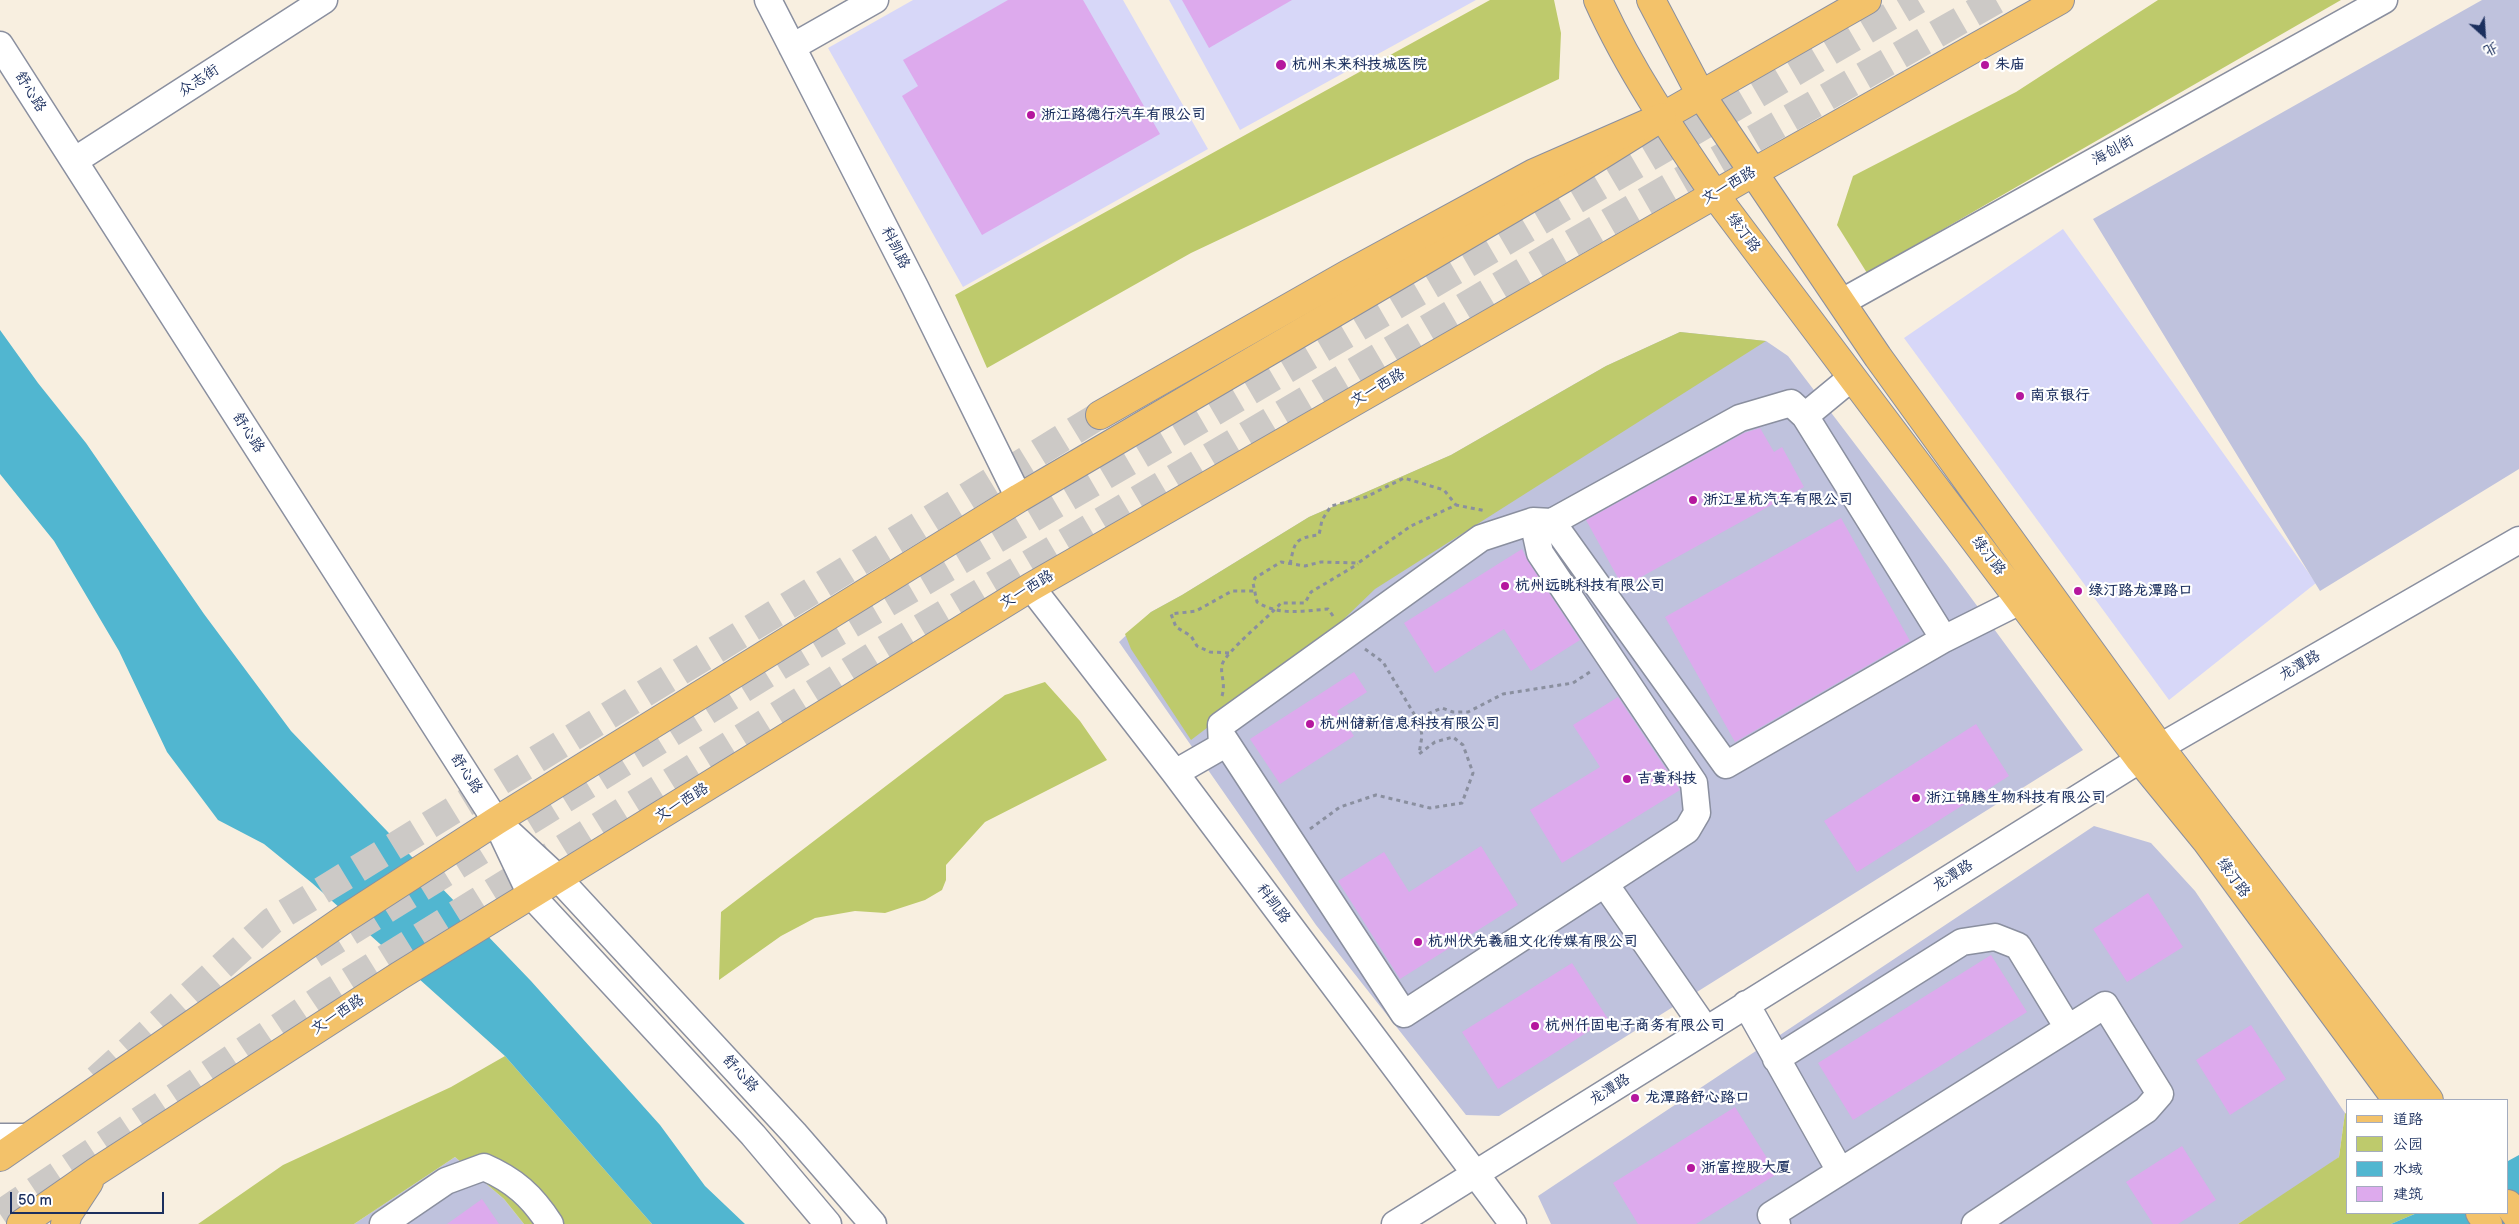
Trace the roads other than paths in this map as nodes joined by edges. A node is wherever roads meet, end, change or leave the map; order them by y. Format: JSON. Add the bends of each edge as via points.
{"nodes":[{"id":1,"x":324,"y":0,"type":"edge"},
{"id":2,"x":768,"y":0,"type":"edge"},
{"id":3,"x":875,"y":0,"type":"edge"},
{"id":4,"x":1598,"y":0,"type":"edge"},
{"id":5,"x":1651,"y":0,"type":"edge"},
{"id":6,"x":1867,"y":0,"type":"edge"},
{"id":7,"x":2384,"y":0,"type":"edge"},
{"id":8,"x":2052,"y":2,"type":"edge"},
{"id":9,"x":0,"y":45,"type":"edge"},
{"id":10,"x":792,"y":47,"type":"junction"},
{"id":11,"x":1701,"y":95,"type":"junction"},
{"id":12,"x":1662,"y":117,"type":"junction"},
{"id":13,"x":74,"y":162,"type":"junction"},
{"id":14,"x":1754,"y":172,"type":"junction"},
{"id":15,"x":1715,"y":195,"type":"junction"},
{"id":16,"x":1842,"y":302,"type":"junction"},
{"id":17,"x":1851,"y":378,"type":"junction"},
{"id":18,"x":1100,"y":415,"type":"tunnel mouth"},
{"id":19,"x":1805,"y":416,"type":"junction"},
{"id":20,"x":1019,"y":498,"type":"junction"},
{"id":21,"x":1543,"y":522,"type":"junction"},
{"id":22,"x":2519,"y":540,"type":"edge"},
{"id":23,"x":1031,"y":587,"type":"junction"},
{"id":24,"x":2022,"y":600,"type":"junction"},
{"id":25,"x":1944,"y":639,"type":"junction"},
{"id":26,"x":1221,"y":730,"type":"junction"},
{"id":27,"x":2150,"y":753,"type":"junction"},
{"id":28,"x":1175,"y":773,"type":"junction"},
{"id":29,"x":496,"y":821,"type":"junction"},
{"id":30,"x":559,"y":879,"type":"junction"},
{"id":31,"x":1604,"y":884,"type":"junction"},
{"id":32,"x":531,"y":895,"type":"junction"},
{"id":33,"x":1746,"y":1004,"type":"junction"},
{"id":34,"x":2068,"y":1028,"type":"junction"},
{"id":35,"x":1706,"y":1030,"type":"junction"},
{"id":36,"x":1776,"y":1059,"type":"junction"},
{"id":37,"x":2396,"y":1099,"type":"edge"},
{"id":38,"x":2427,"y":1099,"type":"edge"},
{"id":39,"x":0,"y":1137,"type":"edge"},
{"id":40,"x":28,"y":1137,"type":"junction"},
{"id":41,"x":0,"y":1157,"type":"edge"},
{"id":42,"x":96,"y":1171,"type":"junction"},
{"id":43,"x":1840,"y":1171,"type":"junction"},
{"id":44,"x":1474,"y":1175,"type":"junction"},
{"id":45,"x":2509,"y":1205,"type":"edge"},
{"id":46,"x":2519,"y":1219,"type":"edge"},
{"id":47,"x":21,"y":1224,"type":"edge"},
{"id":48,"x":64,"y":1224,"type":"edge"},
{"id":49,"x":382,"y":1224,"type":"edge"},
{"id":50,"x":550,"y":1224,"type":"edge"},
{"id":51,"x":828,"y":1224,"type":"edge"},
{"id":52,"x":873,"y":1224,"type":"edge"},
{"id":53,"x":1395,"y":1224,"type":"edge"},
{"id":54,"x":1513,"y":1224,"type":"edge"},
{"id":55,"x":1777,"y":1224,"type":"edge"},
{"id":56,"x":1975,"y":1224,"type":"edge"}],
"edges":[{"from":1,"to":13,"type":"street","name":"众志街"},
{"from":2,"to":10,"type":"street","name":"科凯路"},
{"from":3,"to":10,"type":"street"},
{"from":4,"to":12,"type":"main road","name":"绿汀路","via":[[1612,31]]},
{"from":5,"to":11,"type":"main road","name":"绿汀路"},
{"from":6,"to":11,"type":"main road"},
{"from":7,"to":16,"type":"street","name":"海创街"},
{"from":8,"to":14,"type":"main road","name":"文一西路"},
{"from":9,"to":13,"type":"street","name":"舒心路"},
{"from":10,"to":20,"type":"street","name":"科凯路"},
{"from":11,"to":12,"type":"main road"},
{"from":11,"to":14,"type":"main road","name":"绿汀路"},
{"from":12,"to":15,"type":"main road","name":"绿汀路"},
{"from":12,"to":18,"type":"main road","via":[[1534,173]]},
{"from":12,"to":20,"type":"main road","via":[[1566,177]]},
{"from":13,"to":29,"type":"street","name":"舒心路"},
{"from":14,"to":15,"type":"main road","name":"文一西路"},
{"from":14,"to":16,"type":"main road","name":"绿汀路"},
{"from":15,"to":17,"type":"main road","name":"绿汀路"},
{"from":15,"to":23,"type":"main road","name":"文一西路"},
{"from":16,"to":27,"type":"main road","name":"绿汀路"},
{"from":17,"to":19,"type":"street"},
{"from":17,"to":24,"type":"main road","name":"绿汀路"},
{"from":19,"to":21,"type":"street","via":[[1791,403],[1740,418]]},
{"from":19,"to":25,"type":"street"},
{"from":20,"to":29,"type":"main road"},
{"from":21,"to":25,"type":"street","via":[[1726,765]]},
{"from":21,"to":26,"type":"street","via":[[1481,538]]},
{"from":21,"to":31,"type":"street","via":[[1540,553],[1694,783],[1697,813],[1687,830]]},
{"from":22,"to":27,"type":"street","name":"龙潭路"},
{"from":23,"to":28,"type":"street","name":"科凯路"},
{"from":23,"to":30,"type":"main road","name":"文一西路"},
{"from":24,"to":25,"type":"street"},
{"from":24,"to":27,"type":"main road","name":"绿汀路"},
{"from":26,"to":28,"type":"street","via":[[1222,746]]},
{"from":26,"to":31,"type":"street","via":[[1404,1014]]},
{"from":27,"to":33,"type":"street","name":"龙潭路"},
{"from":27,"to":37,"type":"main road","name":"绿汀路","via":[[2207,842]]},
{"from":27,"to":38,"type":"main road","name":"绿汀路"},
{"from":28,"to":44,"type":"street","name":"科凯路"},
{"from":29,"to":30,"type":"street","name":"舒心路"},
{"from":29,"to":32,"type":"street","name":"舒心路"},
{"from":29,"to":40,"type":"main road","via":[[342,920]]},
{"from":30,"to":32,"type":"main road","name":"文一西路"},
{"from":30,"to":52,"type":"street","name":"舒心路","via":[[788,1126]]},
{"from":31,"to":35,"type":"street"},
{"from":32,"to":42,"type":"main road","name":"文一西路"},
{"from":32,"to":51,"type":"street","name":"舒心路","via":[[753,1135]]},
{"from":33,"to":35,"type":"street","name":"龙潭路"},
{"from":33,"to":36,"type":"street"},
{"from":34,"to":36,"type":"street","via":[[2018,946],[1995,937],[1962,942]]},
{"from":34,"to":43,"type":"street"},
{"from":34,"to":56,"type":"street","via":[[2105,1005],[2160,1094],[2146,1110]]},
{"from":35,"to":44,"type":"street","name":"龙潭路"},
{"from":36,"to":43,"type":"street"},
{"from":39,"to":40,"type":"street"},
{"from":40,"to":41,"type":"main road"},
{"from":42,"to":47,"type":"main road","name":"文一西路"},
{"from":42,"to":48,"type":"main road"},
{"from":43,"to":55,"type":"street","via":[[1771,1214]]},
{"from":44,"to":53,"type":"street","name":"龙潭路"},
{"from":44,"to":54,"type":"street","name":"科凯路"},
{"from":45,"to":46,"type":"main road"},
{"from":49,"to":50,"type":"street","via":[[446,1181],[484,1167],[504,1176],[536,1201]]}]}
